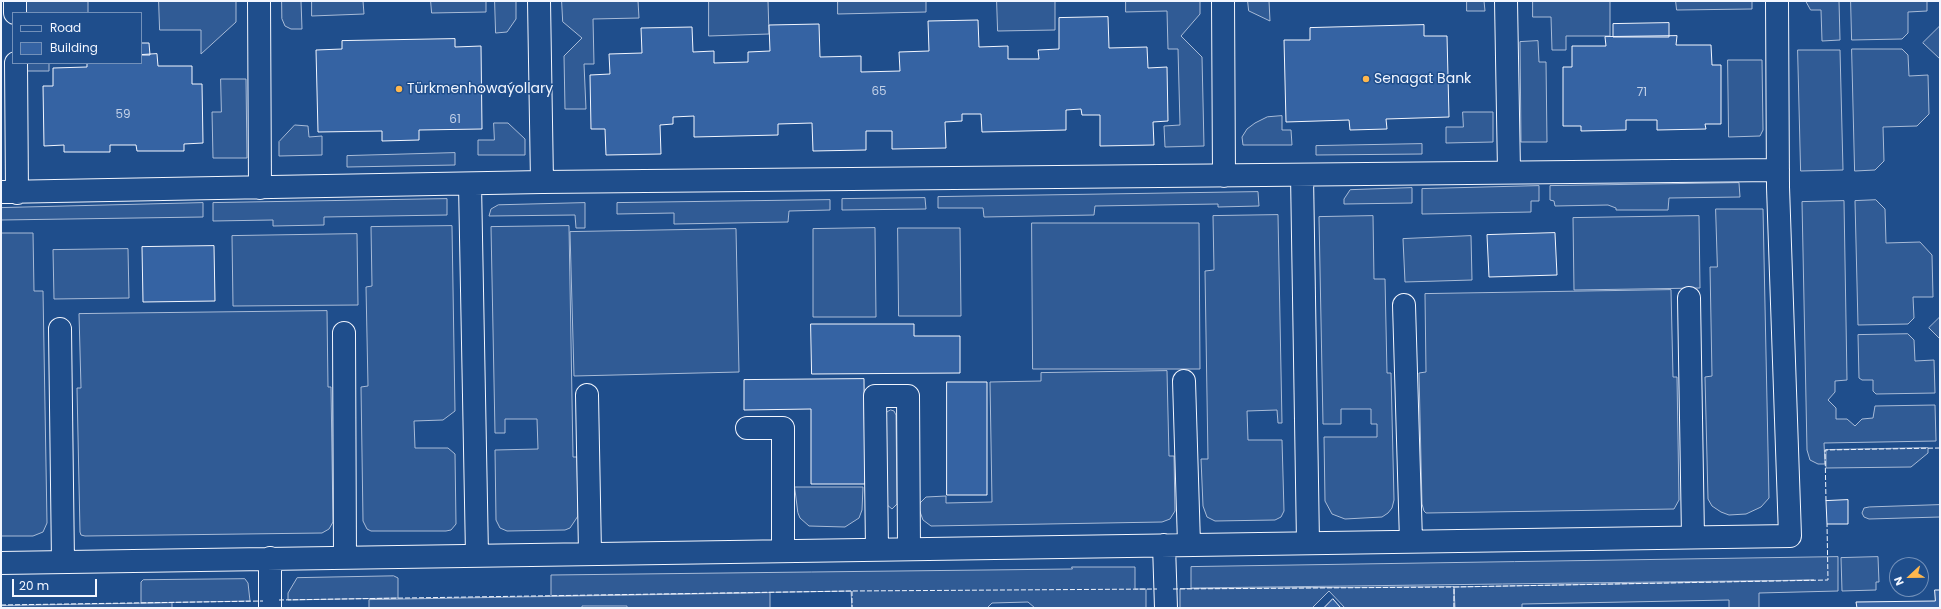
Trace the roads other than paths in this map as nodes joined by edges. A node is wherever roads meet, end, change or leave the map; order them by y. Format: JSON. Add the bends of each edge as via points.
{"nodes":[{"id":1,"x":15,"y":1,"type":"edge"},
{"id":2,"x":259,"y":1,"type":"edge"},
{"id":3,"x":538,"y":1,"type":"edge"},
{"id":4,"x":1223,"y":1,"type":"edge"},
{"id":5,"x":1506,"y":1,"type":"edge"},
{"id":6,"x":1777,"y":1,"type":"edge"},
{"id":7,"x":15,"y":12,"type":"edge"},
{"id":8,"x":16,"y":64,"type":"edge"},
{"id":9,"x":1778,"y":170,"type":"junction"},
{"id":10,"x":1509,"y":171,"type":"junction"},
{"id":11,"x":1302,"y":175,"type":"junction"},
{"id":12,"x":1224,"y":176,"type":"junction"},
{"id":13,"x":542,"y":182,"type":"junction"},
{"id":14,"x":470,"y":184,"type":"junction"},
{"id":15,"x":260,"y":188,"type":"junction"},
{"id":16,"x":9,"y":192,"type":"edge"},
{"id":17,"x":1689,"y":298,"type":"dead end"},
{"id":18,"x":1404,"y":305,"type":"dead end"},
{"id":19,"x":60,"y":329,"type":"dead end"},
{"id":20,"x":344,"y":333,"type":"dead end"},
{"id":21,"x":1184,"y":382,"type":"dead end"},
{"id":22,"x":587,"y":395,"type":"dead end"},
{"id":23,"x":747,"y":428,"type":"dead end"},
{"id":24,"x":1693,"y":537,"type":"junction"},
{"id":25,"x":1411,"y":541,"type":"junction"},
{"id":26,"x":1308,"y":543,"type":"junction"},
{"id":27,"x":1189,"y":544,"type":"junction"},
{"id":28,"x":1164,"y":545,"type":"junction"},
{"id":29,"x":877,"y":549,"type":"junction"},
{"id":30,"x":909,"y":549,"type":"junction"},
{"id":31,"x":783,"y":550,"type":"junction"},
{"id":32,"x":590,"y":553,"type":"junction"},
{"id":33,"x":477,"y":555,"type":"junction"},
{"id":34,"x":345,"y":557,"type":"junction"},
{"id":35,"x":270,"y":558,"type":"junction"},
{"id":36,"x":63,"y":562,"type":"junction"},
{"id":37,"x":1,"y":563,"type":"edge"},
{"id":38,"x":270,"y":608,"type":"edge"},
{"id":39,"x":1166,"y":608,"type":"edge"}],
"edges":[{"from":1,"to":7,"type":"street"},
{"from":2,"to":15,"type":"street"},
{"from":3,"to":13,"type":"street"},
{"from":4,"to":12,"type":"street"},
{"from":5,"to":10,"type":"street"},
{"from":6,"to":9,"type":"street"},
{"from":8,"to":16,"type":"street"},
{"from":9,"to":10,"type":"street"},
{"from":9,"to":24,"type":"street","via":[[1790,536]]},
{"from":10,"to":11,"type":"street"},
{"from":11,"to":12,"type":"street"},
{"from":11,"to":26,"type":"street"},
{"from":12,"to":13,"type":"street"},
{"from":13,"to":14,"type":"street"},
{"from":14,"to":15,"type":"street"},
{"from":14,"to":33,"type":"street"},
{"from":15,"to":16,"type":"street"},
{"from":17,"to":24,"type":"street"},
{"from":18,"to":25,"type":"street"},
{"from":19,"to":36,"type":"street"},
{"from":20,"to":34,"type":"street"},
{"from":21,"to":27,"type":"street"},
{"from":22,"to":32,"type":"street"},
{"from":23,"to":31,"type":"street","via":[[783,428]]},
{"from":24,"to":25,"type":"street"},
{"from":25,"to":26,"type":"street"},
{"from":26,"to":27,"type":"street"},
{"from":27,"to":28,"type":"street"},
{"from":28,"to":30,"type":"street"},
{"from":28,"to":39,"type":"street"},
{"from":29,"to":30,"type":"street"},
{"from":29,"to":30,"type":"street","via":[[876,396],[908,396]]},
{"from":29,"to":31,"type":"street"},
{"from":31,"to":32,"type":"street"},
{"from":32,"to":33,"type":"street"},
{"from":33,"to":34,"type":"street"},
{"from":34,"to":35,"type":"street"},
{"from":35,"to":36,"type":"street"},
{"from":35,"to":38,"type":"street"},
{"from":36,"to":37,"type":"street"}]}
